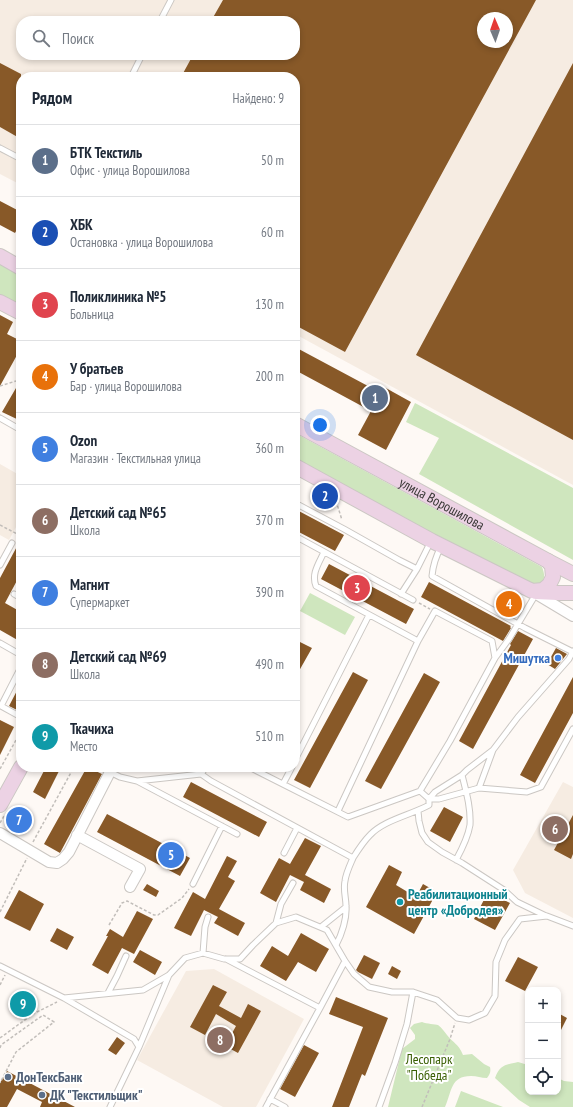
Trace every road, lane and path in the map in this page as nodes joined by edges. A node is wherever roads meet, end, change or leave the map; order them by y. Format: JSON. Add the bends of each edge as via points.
{"nodes":[{"id":1,"x":172,"y":0,"type":"edge"},
{"id":2,"x":163,"y":16,"type":"edge"},
{"id":3,"x":139,"y":60,"type":"edge"},
{"id":4,"x":133,"y":72,"type":"edge"},
{"id":5,"x":0,"y":148,"type":"edge"},
{"id":6,"x":16,"y":156,"type":"edge"},
{"id":7,"x":0,"y":256,"type":"edge"},
{"id":8,"x":16,"y":265,"type":"edge"},
{"id":9,"x":16,"y":381,"type":"dead end"},
{"id":10,"x":0,"y":386,"type":"edge"},
{"id":11,"x":0,"y":418,"type":"edge"},
{"id":12,"x":16,"y":427,"type":"edge"},
{"id":13,"x":300,"y":427,"type":"edge"},
{"id":14,"x":300,"y":469,"type":"edge"},
{"id":15,"x":300,"y":506,"type":"edge"},
{"id":16,"x":0,"y":525,"type":"edge"},
{"id":17,"x":16,"y":533,"type":"edge"},
{"id":18,"x":300,"y":539,"type":"edge"},
{"id":19,"x":12,"y":543,"type":"dead end"},
{"id":20,"x":437,"y":543,"type":"junction"},
{"id":21,"x":324,"y":552,"type":"junction"},
{"id":22,"x":548,"y":561,"type":"junction"},
{"id":23,"x":0,"y":565,"type":"edge"},
{"id":24,"x":417,"y":569,"type":"junction"},
{"id":25,"x":573,"y":574,"type":"edge"},
{"id":26,"x":534,"y":592,"type":"junction"},
{"id":27,"x":573,"y":593,"type":"edge"},
{"id":28,"x":401,"y":594,"type":"junction"},
{"id":29,"x":413,"y":600,"type":"joint"},
{"id":30,"x":435,"y":611,"type":"junction"},
{"id":31,"x":370,"y":615,"type":"junction"},
{"id":32,"x":572,"y":616,"type":"edge"},
{"id":33,"x":518,"y":624,"type":"junction"},
{"id":34,"x":418,"y":641,"type":"junction"},
{"id":35,"x":0,"y":643,"type":"edge"},
{"id":36,"x":16,"y":652,"type":"edge"},
{"id":37,"x":573,"y":652,"type":"edge"},
{"id":38,"x":495,"y":658,"type":"junction"},
{"id":39,"x":16,"y":677,"type":"edge"},
{"id":40,"x":1,"y":706,"type":"edge"},
{"id":41,"x":16,"y":714,"type":"edge"},
{"id":42,"x":573,"y":729,"type":"edge"},
{"id":43,"x":16,"y":740,"type":"edge"},
{"id":44,"x":300,"y":750,"type":"edge"},
{"id":45,"x":493,"y":750,"type":"junction"},
{"id":46,"x":0,"y":769,"type":"edge"},
{"id":47,"x":18,"y":772,"type":"edge"},
{"id":48,"x":71,"y":772,"type":"edge"},
{"id":49,"x":110,"y":772,"type":"joint"},
{"id":50,"x":259,"y":772,"type":"edge"},
{"id":51,"x":289,"y":772,"type":"edge"},
{"id":52,"x":201,"y":774,"type":"joint"},
{"id":53,"x":462,"y":775,"type":"junction"},
{"id":54,"x":137,"y":780,"type":"junction"},
{"id":55,"x":283,"y":784,"type":"junction"},
{"id":56,"x":479,"y":788,"type":"junction"},
{"id":57,"x":420,"y":791,"type":"junction"},
{"id":58,"x":466,"y":791,"type":"junction"},
{"id":59,"x":430,"y":799,"type":"junction"},
{"id":60,"x":0,"y":805,"type":"edge"},
{"id":61,"x":338,"y":811,"type":"junction"},
{"id":62,"x":418,"y":811,"type":"junction"},
{"id":63,"x":222,"y":826,"type":"junction"},
{"id":64,"x":297,"y":828,"type":"junction"},
{"id":65,"x":0,"y":833,"type":"edge"},
{"id":66,"x":237,"y":834,"type":"dead end"},
{"id":67,"x":77,"y":835,"type":"junction"},
{"id":68,"x":29,"y":850,"type":"junction"},
{"id":69,"x":284,"y":853,"type":"dead end"},
{"id":70,"x":353,"y":858,"type":"junction"},
{"id":71,"x":456,"y":860,"type":"junction"},
{"id":72,"x":293,"y":883,"type":"dead end"},
{"id":73,"x":193,"y":884,"type":"joint"},
{"id":74,"x":130,"y":887,"type":"dead end"},
{"id":75,"x":346,"y":908,"type":"junction"},
{"id":76,"x":0,"y":912,"type":"edge"},
{"id":77,"x":547,"y":916,"type":"junction"},
{"id":78,"x":208,"y":917,"type":"dead end"},
{"id":79,"x":276,"y":923,"type":"junction"},
{"id":80,"x":109,"y":925,"type":"dead end"},
{"id":81,"x":573,"y":926,"type":"edge"},
{"id":82,"x":321,"y":927,"type":"junction"},
{"id":83,"x":336,"y":945,"type":"junction"},
{"id":84,"x":203,"y":953,"type":"junction"},
{"id":85,"x":126,"y":956,"type":"dead end"},
{"id":86,"x":224,"y":959,"type":"junction"},
{"id":87,"x":346,"y":961,"type":"junction"},
{"id":88,"x":0,"y":966,"type":"edge"},
{"id":89,"x":7,"y":969,"type":"junction"},
{"id":90,"x":169,"y":974,"type":"junction"},
{"id":91,"x":0,"y":985,"type":"edge"},
{"id":92,"x":413,"y":992,"type":"junction"},
{"id":93,"x":108,"y":994,"type":"junction"},
{"id":94,"x":64,"y":998,"type":"junction"},
{"id":95,"x":320,"y":1008,"type":"junction"},
{"id":96,"x":457,"y":1018,"type":"junction"},
{"id":97,"x":0,"y":1038,"type":"edge"},
{"id":98,"x":139,"y":1047,"type":"junction"},
{"id":99,"x":0,"y":1048,"type":"edge"},
{"id":100,"x":0,"y":1083,"type":"edge"},
{"id":101,"x":270,"y":1099,"type":"junction"},
{"id":102,"x":110,"y":1107,"type":"edge"},
{"id":103,"x":266,"y":1107,"type":"edge"},
{"id":104,"x":285,"y":1107,"type":"edge"},
{"id":105,"x":379,"y":1107,"type":"edge"},
{"id":106,"x":422,"y":1107,"type":"edge"}],
"edges":[{"from":1,"to":2,"type":"lane"},
{"from":3,"to":4,"type":"lane"},
{"from":5,"to":6,"type":"lane"},
{"from":7,"to":8,"type":"main road"},
{"from":9,"to":10,"type":"path"},
{"from":11,"to":12,"type":"lane"},
{"from":13,"to":22,"type":"main road","name":"улица Ворошилова"},
{"from":14,"to":20,"type":"main road"},
{"from":15,"to":24,"type":"lane"},
{"from":16,"to":17,"type":"path"},
{"from":18,"to":21,"type":"lane"},
{"from":19,"to":23,"type":"lane"},
{"from":20,"to":24,"type":"lane"},
{"from":20,"to":26,"type":"main road"},
{"from":20,"to":33,"type":"lane","via":[[432,576]]},
{"from":21,"to":28,"type":"lane"},
{"from":21,"to":31,"type":"lane","via":[[314,573],[316,586]]},
{"from":22,"to":25,"type":"main road","name":"улица Ворошилова"},
{"from":22,"to":26,"type":"main road","via":[[552,566],[553,578],[543,590]]},
{"from":24,"to":28,"type":"lane"},
{"from":26,"to":27,"type":"main road"},
{"from":26,"to":32,"type":"street"},
{"from":26,"to":33,"type":"lane"},
{"from":28,"to":29,"type":"lane"},
{"from":29,"to":30,"type":"path"},
{"from":30,"to":34,"type":"lane"},
{"from":30,"to":38,"type":"lane","via":[[492,641]]},
{"from":31,"to":34,"type":"lane"},
{"from":31,"to":44,"type":"lane"},
{"from":33,"to":37,"type":"lane"},
{"from":33,"to":38,"type":"lane"},
{"from":34,"to":61,"type":"lane"},
{"from":35,"to":36,"type":"lane"},
{"from":37,"to":45,"type":"lane"},
{"from":38,"to":57,"type":"lane"},
{"from":39,"to":40,"type":"lane"},
{"from":40,"to":41,"type":"lane"},
{"from":42,"to":56,"type":"lane","via":[[541,787],[527,792]]},
{"from":43,"to":46,"type":"path"},
{"from":45,"to":53,"type":"lane"},
{"from":45,"to":56,"type":"lane"},
{"from":47,"to":60,"type":"main road"},
{"from":48,"to":68,"type":"path"},
{"from":49,"to":54,"type":"lane"},
{"from":49,"to":67,"type":"street"},
{"from":50,"to":55,"type":"lane"},
{"from":51,"to":55,"type":"lane"},
{"from":52,"to":54,"type":"lane"},
{"from":52,"to":64,"type":"lane","via":[[210,782]]},
{"from":53,"to":58,"type":"lane"},
{"from":53,"to":59,"type":"lane","via":[[435,792]]},
{"from":54,"to":63,"type":"lane"},
{"from":55,"to":61,"type":"lane"},
{"from":56,"to":58,"type":"lane"},
{"from":57,"to":59,"type":"lane"},
{"from":57,"to":61,"type":"lane","via":[[348,817]]},
{"from":58,"to":59,"type":"lane"},
{"from":58,"to":71,"type":"lane","via":[[470,825]]},
{"from":59,"to":62,"type":"lane","via":[[429,805]]},
{"from":62,"to":70,"type":"lane","via":[[388,822],[371,834]]},
{"from":62,"to":71,"type":"lane","via":[[422,833],[428,842]]},
{"from":63,"to":66,"type":"lane"},
{"from":63,"to":73,"type":"lane"},
{"from":64,"to":69,"type":"lane"},
{"from":64,"to":70,"type":"lane"},
{"from":65,"to":68,"type":"street"},
{"from":67,"to":68,"type":"street","via":[[69,852],[57,863],[49,862]]},
{"from":67,"to":74,"type":"street","via":[[140,869]]},
{"from":68,"to":76,"type":"path"},
{"from":70,"to":75,"type":"lane","via":[[344,883]]},
{"from":71,"to":77,"type":"lane","via":[[504,890],[517,902]]},
{"from":72,"to":79,"type":"lane","via":[[281,904]]},
{"from":73,"to":80,"type":"path","via":[[182,898],[154,915],[124,901]]},
{"from":75,"to":82,"type":"lane"},
{"from":75,"to":83,"type":"lane","via":[[341,936]]},
{"from":77,"to":81,"type":"lane"},
{"from":77,"to":96,"type":"lane","via":[[520,919],[505,940],[496,962],[495,996],[485,1013],[469,1020]]},
{"from":78,"to":84,"type":"lane"},
{"from":79,"to":82,"type":"lane","via":[[296,917]]},
{"from":79,"to":86,"type":"lane","via":[[240,959]]},
{"from":82,"to":83,"type":"lane","via":[[327,930]]},
{"from":83,"to":87,"type":"lane"},
{"from":84,"to":86,"type":"lane"},
{"from":84,"to":90,"type":"lane","via":[[185,958]]},
{"from":85,"to":93,"type":"lane"},
{"from":86,"to":95,"type":"lane"},
{"from":87,"to":92,"type":"lane","via":[[354,974],[369,987],[392,992]]},
{"from":87,"to":95,"type":"lane"},
{"from":88,"to":89,"type":"lane"},
{"from":89,"to":91,"type":"path"},
{"from":89,"to":94,"type":"lane"},
{"from":90,"to":93,"type":"lane","via":[[143,990]]},
{"from":90,"to":98,"type":"lane"},
{"from":92,"to":96,"type":"lane","via":[[437,1000]]},
{"from":92,"to":105,"type":"lane","via":[[407,1024]]},
{"from":93,"to":94,"type":"lane"},
{"from":94,"to":97,"type":"path","via":[[33,1014]]},
{"from":94,"to":98,"type":"lane","via":[[134,1039]]},
{"from":95,"to":101,"type":"lane"},
{"from":96,"to":106,"type":"path"},
{"from":98,"to":102,"type":"lane"},
{"from":99,"to":100,"type":"path","via":[[43,1015],[54,1022],[16,1052]]},
{"from":101,"to":103,"type":"lane"},
{"from":101,"to":104,"type":"lane"}]}
